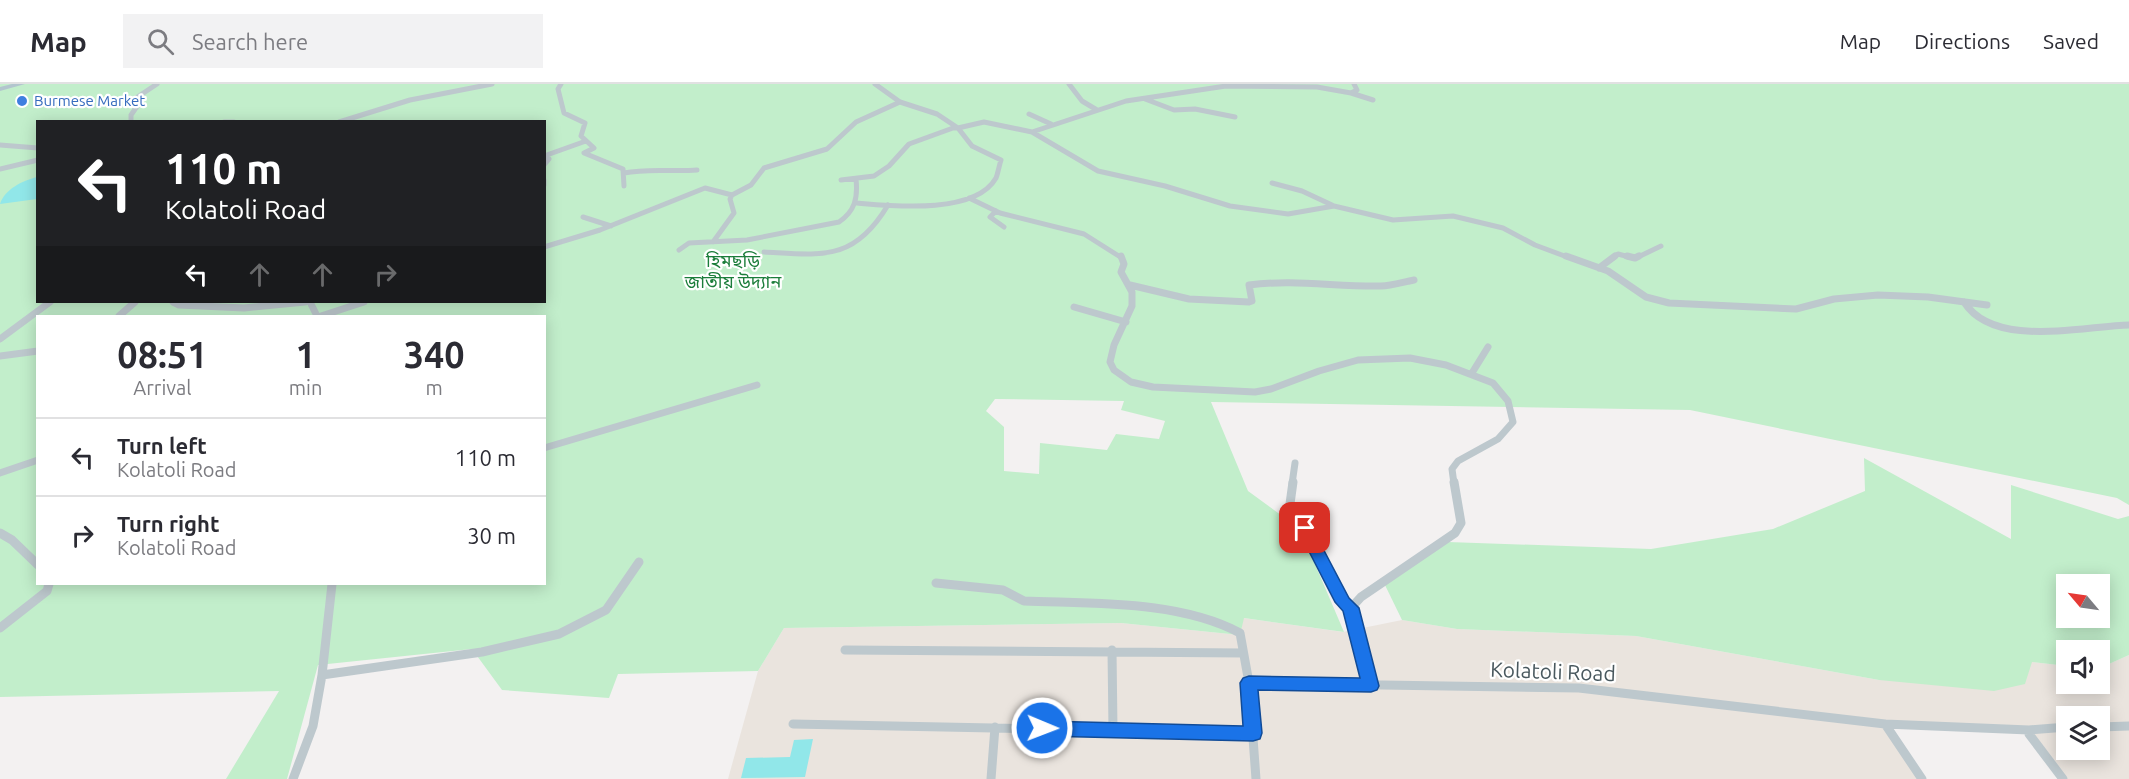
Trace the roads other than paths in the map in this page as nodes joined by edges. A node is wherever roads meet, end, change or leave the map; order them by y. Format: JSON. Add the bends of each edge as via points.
{"nodes":[{"id":1,"x":21,"y":84,"type":"edge"},
{"id":2,"x":157,"y":84,"type":"edge"},
{"id":3,"x":492,"y":84,"type":"edge"},
{"id":4,"x":561,"y":84,"type":"edge"},
{"id":5,"x":875,"y":84,"type":"edge"},
{"id":6,"x":1069,"y":84,"type":"edge"},
{"id":7,"x":1354,"y":84,"type":"edge"},
{"id":8,"x":0,"y":89,"type":"edge"},
{"id":9,"x":1351,"y":93,"type":"junction"},
{"id":10,"x":1143,"y":98,"type":"junction"},
{"id":11,"x":1373,"y":100,"type":"dead end"},
{"id":12,"x":900,"y":102,"type":"junction"},
{"id":13,"x":1097,"y":110,"type":"junction"},
{"id":14,"x":1029,"y":114,"type":"dead end"},
{"id":15,"x":1235,"y":117,"type":"dead end"},
{"id":16,"x":131,"y":120,"type":"edge"},
{"id":17,"x":348,"y":120,"type":"edge"},
{"id":18,"x":1051,"y":124,"type":"junction"},
{"id":19,"x":958,"y":128,"type":"junction"},
{"id":20,"x":1032,"y":132,"type":"junction"},
{"id":21,"x":586,"y":141,"type":"junction"},
{"id":22,"x":0,"y":145,"type":"edge"},
{"id":23,"x":36,"y":148,"type":"edge"},
{"id":24,"x":546,"y":155,"type":"edge"},
{"id":25,"x":36,"y":160,"type":"edge"},
{"id":26,"x":0,"y":169,"type":"edge"},
{"id":27,"x":698,"y":170,"type":"dead end"},
{"id":28,"x":624,"y":173,"type":"junction"},
{"id":29,"x":856,"y":179,"type":"junction"},
{"id":30,"x":841,"y":180,"type":"dead end"},
{"id":31,"x":1272,"y":183,"type":"dead end"},
{"id":32,"x":624,"y":186,"type":"dead end"},
{"id":33,"x":732,"y":195,"type":"junction"},
{"id":34,"x":969,"y":198,"type":"junction"},
{"id":35,"x":857,"y":203,"type":"junction"},
{"id":36,"x":888,"y":205,"type":"junction"},
{"id":37,"x":1334,"y":206,"type":"junction"},
{"id":38,"x":996,"y":211,"type":"junction"},
{"id":39,"x":583,"y":217,"type":"dead end"},
{"id":40,"x":611,"y":226,"type":"junction"},
{"id":41,"x":1004,"y":227,"type":"dead end"},
{"id":42,"x":713,"y":242,"type":"junction"},
{"id":43,"x":546,"y":246,"type":"edge"},
{"id":44,"x":1661,"y":246,"type":"dead end"},
{"id":45,"x":679,"y":250,"type":"dead end"},
{"id":46,"x":764,"y":252,"type":"dead end"},
{"id":47,"x":1599,"y":268,"type":"junction"},
{"id":48,"x":1414,"y":280,"type":"dead end"},
{"id":49,"x":1130,"y":285,"type":"junction"},
{"id":50,"x":1964,"y":302,"type":"junction"},
{"id":51,"x":49,"y":303,"type":"edge"},
{"id":52,"x":134,"y":303,"type":"edge"},
{"id":53,"x":175,"y":303,"type":"edge"},
{"id":54,"x":295,"y":303,"type":"edge"},
{"id":55,"x":360,"y":303,"type":"edge"},
{"id":56,"x":1987,"y":305,"type":"dead end"},
{"id":57,"x":1074,"y":307,"type":"dead end"},
{"id":58,"x":119,"y":315,"type":"edge"},
{"id":59,"x":324,"y":315,"type":"edge"},
{"id":60,"x":1126,"y":322,"type":"junction"},
{"id":61,"x":2129,"y":325,"type":"edge"},
{"id":62,"x":0,"y":339,"type":"edge"},
{"id":63,"x":1488,"y":346,"type":"dead end"},
{"id":64,"x":36,"y":351,"type":"edge"},
{"id":65,"x":0,"y":356,"type":"edge"},
{"id":66,"x":1472,"y":373,"type":"junction"},
{"id":67,"x":757,"y":385,"type":"dead end"},
{"id":68,"x":546,"y":447,"type":"edge"},
{"id":69,"x":36,"y":461,"type":"edge"},
{"id":70,"x":1295,"y":463,"type":"dead end"},
{"id":71,"x":0,"y":473,"type":"edge"},
{"id":72,"x":0,"y":533,"type":"edge"},
{"id":73,"x":639,"y":562,"type":"dead end"},
{"id":74,"x":36,"y":563,"type":"edge"},
{"id":75,"x":936,"y":583,"type":"dead end"},
{"id":76,"x":49,"y":585,"type":"edge"},
{"id":77,"x":332,"y":585,"type":"edge"},
{"id":78,"x":1351,"y":608,"type":"junction"},
{"id":79,"x":0,"y":628,"type":"edge"},
{"id":80,"x":844,"y":650,"type":"dead end"},
{"id":81,"x":1112,"y":650,"type":"junction"},
{"id":82,"x":1243,"y":653,"type":"junction"},
{"id":83,"x":322,"y":675,"type":"junction"},
{"id":84,"x":1249,"y":683,"type":"junction"},
{"id":85,"x":1371,"y":686,"type":"junction"},
{"id":86,"x":793,"y":724,"type":"dead end"},
{"id":87,"x":1885,"y":724,"type":"junction"},
{"id":88,"x":2129,"y":726,"type":"edge"},
{"id":89,"x":995,"y":727,"type":"junction"},
{"id":90,"x":2110,"y":727,"type":"edge"},
{"id":91,"x":2056,"y":728,"type":"edge"},
{"id":92,"x":1113,"y":730,"type":"junction"},
{"id":93,"x":2029,"y":730,"type":"junction"},
{"id":94,"x":1253,"y":733,"type":"junction"},
{"id":95,"x":293,"y":779,"type":"edge"},
{"id":96,"x":991,"y":779,"type":"edge"},
{"id":97,"x":1256,"y":779,"type":"edge"},
{"id":98,"x":1922,"y":779,"type":"edge"},
{"id":99,"x":2063,"y":779,"type":"edge"}],
"edges":[{"from":1,"to":8,"type":"main road"},
{"from":2,"to":16,"type":"street","via":[[136,98],[138,105]]},
{"from":3,"to":17,"type":"street","via":[[410,100]]},
{"from":4,"to":21,"type":"street","via":[[558,89],[564,113],[585,123],[581,136]]},
{"from":5,"to":12,"type":"street"},
{"from":6,"to":13,"type":"street","via":[[1082,101]]},
{"from":7,"to":9,"type":"street","via":[[1357,90]]},
{"from":9,"to":10,"type":"street","via":[[1256,84]]},
{"from":9,"to":11,"type":"street"},
{"from":10,"to":13,"type":"street"},
{"from":10,"to":15,"type":"street","via":[[1174,110]]},
{"from":12,"to":19,"type":"street","via":[[937,114]]},
{"from":12,"to":33,"type":"street","via":[[851,126],[827,148],[764,168],[748,189]]},
{"from":13,"to":18,"type":"street"},
{"from":14,"to":18,"type":"street"},
{"from":18,"to":20,"type":"street"},
{"from":19,"to":20,"type":"street","via":[[984,122]]},
{"from":19,"to":29,"type":"street","via":[[914,141],[881,172]]},
{"from":19,"to":34,"type":"street","via":[[972,146],[1001,162],[992,184]]},
{"from":20,"to":37,"type":"street","via":[[1098,171],[1165,186],[1230,207],[1288,214]]},
{"from":21,"to":24,"type":"street"},
{"from":21,"to":28,"type":"street","via":[[594,148],[584,153],[623,169]]},
{"from":22,"to":23,"type":"street"},
{"from":25,"to":26,"type":"street"},
{"from":27,"to":28,"type":"street"},
{"from":28,"to":32,"type":"street"},
{"from":29,"to":30,"type":"street"},
{"from":29,"to":35,"type":"street"},
{"from":31,"to":37,"type":"street"},
{"from":33,"to":40,"type":"street","via":[[705,188]]},
{"from":33,"to":42,"type":"street","via":[[734,213]]},
{"from":34,"to":36,"type":"street","via":[[940,206]]},
{"from":34,"to":38,"type":"street"},
{"from":35,"to":36,"type":"street"},
{"from":35,"to":42,"type":"street","via":[[846,218],[830,225]]},
{"from":36,"to":46,"type":"street","via":[[876,225],[842,250],[823,255]]},
{"from":37,"to":47,"type":"street","via":[[1400,221],[1453,216],[1494,225]]},
{"from":38,"to":41,"type":"street","via":[[990,217]]},
{"from":38,"to":49,"type":"street","via":[[1092,238],[1122,257],[1121,272]]},
{"from":39,"to":40,"type":"street"},
{"from":40,"to":43,"type":"street"},
{"from":42,"to":45,"type":"street","via":[[689,243]]},
{"from":44,"to":47,"type":"street","via":[[1635,258],[1618,254]]},
{"from":47,"to":50,"type":"street","via":[[1646,297],[1669,303],[1797,309],[1834,299],[1878,295]]},
{"from":48,"to":49,"type":"street","via":[[1382,286],[1267,282],[1249,285],[1249,302],[1189,299]]},
{"from":49,"to":60,"type":"street","via":[[1134,295]]},
{"from":50,"to":56,"type":"street"},
{"from":50,"to":61,"type":"street","via":[[1971,314],[1986,321],[2035,333]]},
{"from":51,"to":62,"type":"street"},
{"from":52,"to":58,"type":"street"},
{"from":53,"to":54,"type":"street","via":[[244,308]]},
{"from":55,"to":59,"type":"street"},
{"from":57,"to":60,"type":"street"},
{"from":60,"to":66,"type":"street","via":[[1110,351],[1110,363],[1119,376],[1153,387],[1264,391],[1334,366],[1397,355],[1437,361]]},
{"from":63,"to":66,"type":"street"},
{"from":64,"to":65,"type":"street"},
{"from":66,"to":78,"type":"street","via":[[1497,384],[1507,394],[1513,422],[1498,439],[1458,461],[1452,469],[1461,523],[1455,533],[1361,597]]},
{"from":67,"to":68,"type":"street"},
{"from":69,"to":71,"type":"street"},
{"from":70,"to":78,"type":"street","via":[[1291,525],[1307,530],[1343,602]]},
{"from":72,"to":74,"type":"street"},
{"from":73,"to":83,"type":"street","via":[[606,610],[559,634],[482,652]]},
{"from":75,"to":82,"type":"street","via":[[1003,590],[1024,600],[1179,612],[1231,626],[1240,633]]},
{"from":76,"to":79,"type":"street","via":[[47,591]]},
{"from":77,"to":83,"type":"street"},
{"from":78,"to":85,"type":"street"},
{"from":80,"to":81,"type":"street"},
{"from":81,"to":82,"type":"street"},
{"from":81,"to":92,"type":"street"},
{"from":82,"to":84,"type":"street"},
{"from":83,"to":95,"type":"street","via":[[313,726]]},
{"from":84,"to":85,"type":"street","name":"Kolatoli Road"},
{"from":84,"to":94,"type":"street"},
{"from":85,"to":87,"type":"street","name":"Kolatoli Road","via":[[1579,688]]},
{"from":86,"to":89,"type":"street"},
{"from":87,"to":93,"type":"street","name":"Kolatoli Road"},
{"from":87,"to":98,"type":"street"},
{"from":88,"to":90,"type":"street"},
{"from":89,"to":92,"type":"street"},
{"from":89,"to":96,"type":"street"},
{"from":91,"to":93,"type":"street"},
{"from":92,"to":94,"type":"street"},
{"from":93,"to":99,"type":"street"},
{"from":94,"to":97,"type":"street"}]}
